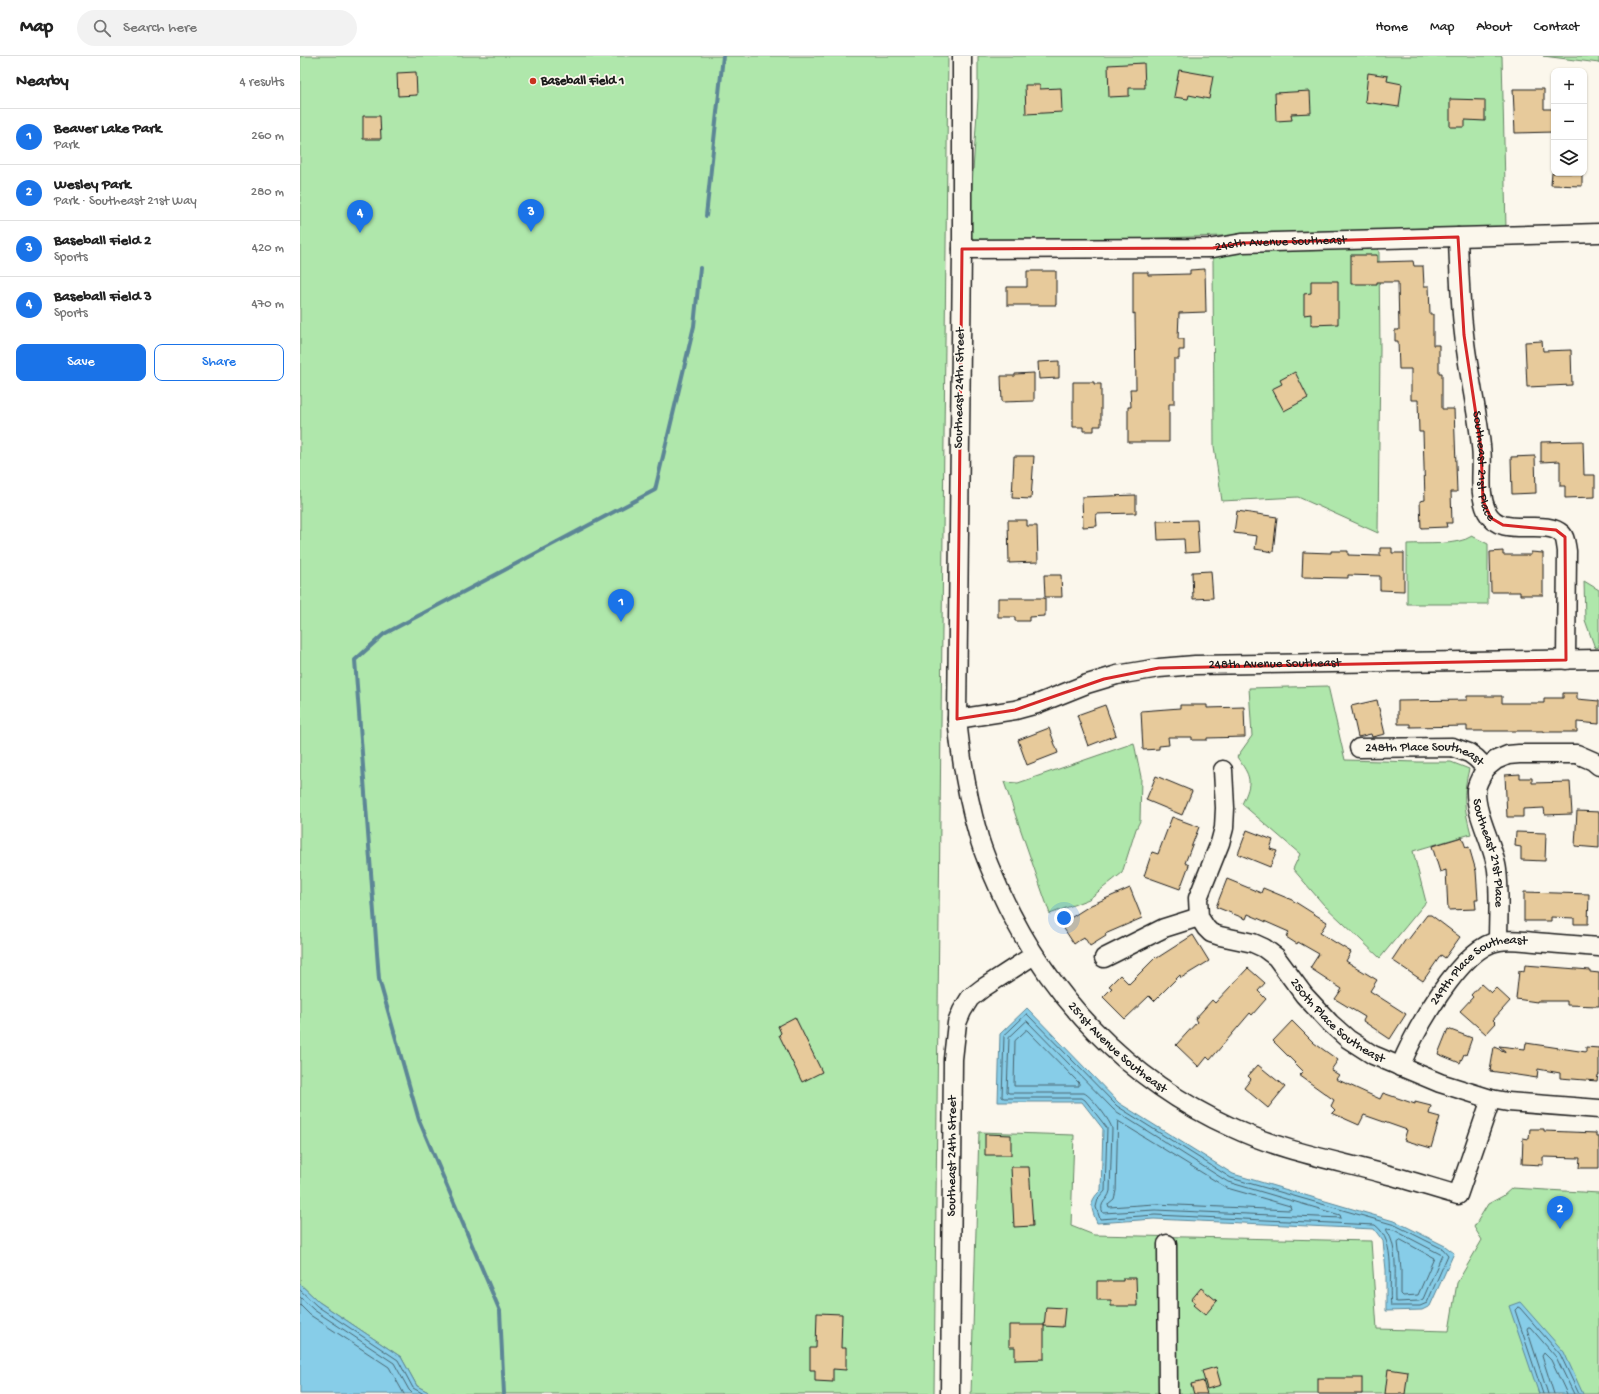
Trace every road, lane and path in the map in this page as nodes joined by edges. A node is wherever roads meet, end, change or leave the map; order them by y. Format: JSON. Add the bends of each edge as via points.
{"nodes":[{"id":1,"x":962,"y":56,"type":"edge"},
{"id":2,"x":1599,"y":233,"type":"edge"},
{"id":3,"x":1458,"y":237,"type":"junction"},
{"id":4,"x":962,"y":249,"type":"junction"},
{"id":5,"x":1599,"y":659,"type":"edge"},
{"id":6,"x":1566,"y":660,"type":"junction"},
{"id":7,"x":957,"y":719,"type":"junction"},
{"id":8,"x":1358,"y":748,"type":"dead end"},
{"id":9,"x":1599,"y":766,"type":"edge"},
{"id":10,"x":1486,"y":768,"type":"junction"},
{"id":11,"x":1223,"y":770,"type":"dead end"},
{"id":12,"x":1199,"y":917,"type":"junction"},
{"id":13,"x":1498,"y":941,"type":"junction"},
{"id":14,"x":1599,"y":947,"type":"edge"},
{"id":15,"x":1034,"y":955,"type":"junction"},
{"id":16,"x":1104,"y":958,"type":"dead end"},
{"id":17,"x":1400,"y":1067,"type":"junction"},
{"id":18,"x":1491,"y":1099,"type":"junction"},
{"id":19,"x":1599,"y":1109,"type":"edge"},
{"id":20,"x":1167,"y":1244,"type":"dead end"},
{"id":21,"x":950,"y":1394,"type":"edge"},
{"id":22,"x":1168,"y":1394,"type":"edge"}],
"edges":[{"from":1,"to":4,"type":"street","name":"Southeast 24th Street"},
{"from":2,"to":3,"type":"street","name":"246th Avenue Southeast"},
{"from":3,"to":4,"type":"street","name":"246th Avenue Southeast","via":[[1242,243],[1213,248]]},
{"from":3,"to":6,"type":"street","name":"Southeast 21st Place","via":[[1464,335],[1481,448],[1483,501],[1491,518],[1503,525],[1556,530],[1565,537]]},
{"from":4,"to":7,"type":"street","name":"Southeast 24th Street"},
{"from":5,"to":6,"type":"street","name":"248th Avenue Southeast"},
{"from":6,"to":7,"type":"street","name":"248th Avenue Southeast","via":[[1196,665],[1159,668],[1110,677],[1015,710]]},
{"from":7,"to":15,"type":"street","name":"251st Avenue Southeast","via":[[962,767],[978,836],[1010,912]]},
{"from":8,"to":10,"type":"street","name":"248th Place Southeast","via":[[1452,747],[1469,753]]},
{"from":9,"to":10,"type":"street","name":"248th Place Southeast","via":[[1577,754],[1519,754],[1496,760]]},
{"from":10,"to":13,"type":"street","name":"Southeast 21st Place","via":[[1478,780],[1476,790],[1497,870]]},
{"from":11,"to":12,"type":"street","via":[[1224,828],[1198,898]]},
{"from":12,"to":16,"type":"street","via":[[1164,928]]},
{"from":12,"to":17,"type":"street","name":"250th Place Southeast","via":[[1211,933],[1264,948],[1276,957],[1304,995],[1348,1039],[1373,1055]]},
{"from":13,"to":14,"type":"street","name":"249th Place Southeast"},
{"from":13,"to":17,"type":"street","name":"249th Place Southeast","via":[[1484,948],[1458,970],[1418,1028]]},
{"from":15,"to":18,"type":"street","name":"251st Avenue Southeast","via":[[1063,996],[1095,1032],[1134,1067],[1196,1110],[1234,1129],[1280,1147],[1458,1195]]},
{"from":15,"to":21,"type":"street","name":"Southeast 24th Street","via":[[970,998],[957,1023],[953,1059]]},
{"from":17,"to":18,"type":"street","name":"250th Place Southeast"},
{"from":18,"to":19,"type":"street","name":"250th Place Southeast"},
{"from":20,"to":22,"type":"street"}]}
